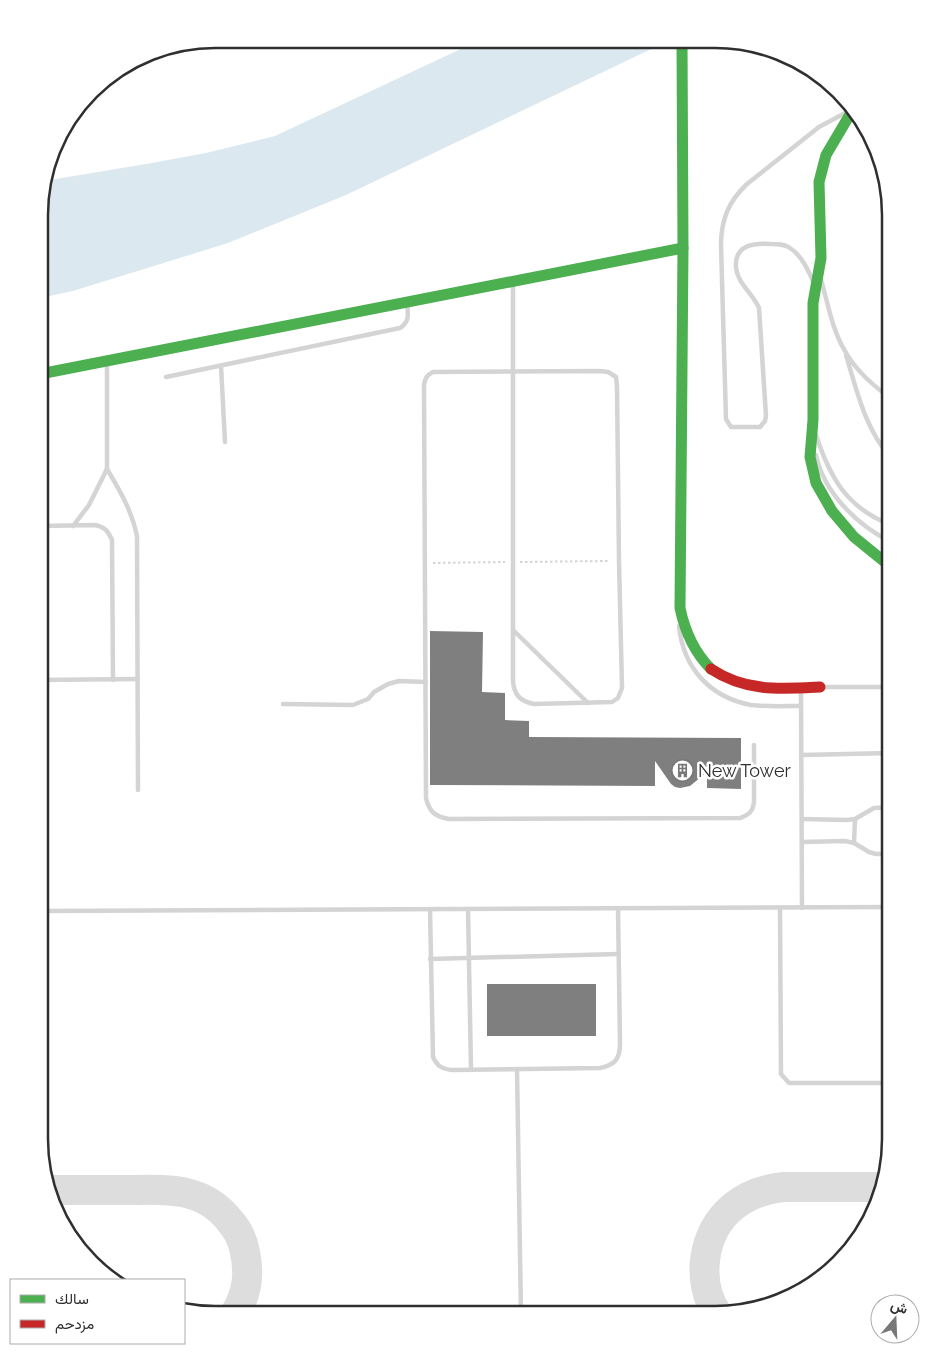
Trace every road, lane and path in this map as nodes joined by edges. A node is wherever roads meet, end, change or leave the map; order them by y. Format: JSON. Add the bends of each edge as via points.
{"nodes":[{"id":1,"x":682,"y":48,"type":"edge"},
{"id":2,"x":848,"y":113,"type":"edge"},
{"id":3,"x":849,"y":115,"type":"edge"},
{"id":4,"x":683,"y":248,"type":"junction"},
{"id":5,"x":819,"y":274,"type":"junction"},
{"id":6,"x":512,"y":281,"type":"junction"},
{"id":7,"x":816,"y":286,"type":"junction"},
{"id":8,"x":407,"y":302,"type":"junction"},
{"id":9,"x":845,"y":351,"type":"junction"},
{"id":10,"x":107,"y":361,"type":"junction"},
{"id":11,"x":221,"y":366,"type":"junction"},
{"id":12,"x":48,"y":372,"type":"edge"},
{"id":13,"x":513,"y":372,"type":"junction"},
{"id":14,"x":166,"y":377,"type":"dead end"},
{"id":15,"x":882,"y":392,"type":"edge"},
{"id":16,"x":812,"y":424,"type":"junction"},
{"id":17,"x":812,"y":436,"type":"junction"},
{"id":18,"x":225,"y":442,"type":"dead end"},
{"id":19,"x":882,"y":446,"type":"edge"},
{"id":20,"x":107,"y":469,"type":"junction"},
{"id":21,"x":847,"y":498,"type":"junction"},
{"id":22,"x":842,"y":503,"type":"junction"},
{"id":23,"x":882,"y":521,"type":"edge"},
{"id":24,"x":48,"y":526,"type":"edge"},
{"id":25,"x":73,"y":526,"type":"junction"},
{"id":26,"x":882,"y":536,"type":"edge"},
{"id":27,"x":882,"y":560,"type":"edge"},
{"id":28,"x":619,"y":561,"type":"junction"},
{"id":29,"x":513,"y":562,"type":"junction"},
{"id":30,"x":425,"y":563,"type":"junction"},
{"id":31,"x":680,"y":608,"type":"junction"},
{"id":32,"x":513,"y":630,"type":"junction"},
{"id":33,"x":138,"y":679,"type":"junction"},
{"id":34,"x":48,"y":680,"type":"edge"},
{"id":35,"x":113,"y":680,"type":"junction"},
{"id":36,"x":426,"y":682,"type":"junction"},
{"id":37,"x":820,"y":687,"type":"joint"},
{"id":38,"x":882,"y":687,"type":"edge"},
{"id":39,"x":801,"y":688,"type":"junction"},
{"id":40,"x":588,"y":703,"type":"junction"},
{"id":41,"x":283,"y":704,"type":"dead end"},
{"id":42,"x":801,"y":706,"type":"junction"},
{"id":43,"x":754,"y":745,"type":"dead end"},
{"id":44,"x":882,"y":753,"type":"edge"},
{"id":45,"x":802,"y":755,"type":"junction"},
{"id":46,"x":138,"y":790,"type":"dead end"},
{"id":47,"x":882,"y":808,"type":"edge"},
{"id":48,"x":802,"y":819,"type":"junction"},
{"id":49,"x":854,"y":819,"type":"junction"},
{"id":50,"x":802,"y":842,"type":"junction"},
{"id":51,"x":854,"y":843,"type":"junction"},
{"id":52,"x":882,"y":854,"type":"edge"},
{"id":53,"x":882,"y":907,"type":"edge"},
{"id":54,"x":618,"y":908,"type":"junction"},
{"id":55,"x":780,"y":908,"type":"junction"},
{"id":56,"x":802,"y":908,"type":"junction"},
{"id":57,"x":430,"y":909,"type":"junction"},
{"id":58,"x":468,"y":909,"type":"junction"},
{"id":59,"x":48,"y":911,"type":"edge"},
{"id":60,"x":618,"y":954,"type":"junction"},
{"id":61,"x":469,"y":958,"type":"junction"},
{"id":62,"x":430,"y":959,"type":"junction"},
{"id":63,"x":471,"y":1070,"type":"junction"},
{"id":64,"x":517,"y":1070,"type":"junction"},
{"id":65,"x":882,"y":1083,"type":"edge"},
{"id":66,"x":521,"y":1306,"type":"edge"}],
"edges":[{"from":1,"to":4,"type":"street"},
{"from":2,"to":7,"type":"lane","via":[[824,124],[747,184],[737,193],[724,217],[721,238],[726,419],[731,427],[760,427],[766,416],[759,308],[738,275],[740,253],[754,243],[788,246],[803,260]]},
{"from":3,"to":5,"type":"street","via":[[821,169],[818,190]]},
{"from":4,"to":6,"type":"street"},
{"from":4,"to":31,"type":"street"},
{"from":5,"to":7,"type":"street"},
{"from":5,"to":9,"type":"lane"},
{"from":6,"to":8,"type":"street"},
{"from":6,"to":13,"type":"lane"},
{"from":7,"to":16,"type":"street","via":[[813,302]]},
{"from":8,"to":10,"type":"street"},
{"from":8,"to":11,"type":"lane","via":[[408,320],[400,328]]},
{"from":9,"to":15,"type":"lane","via":[[871,384]]},
{"from":9,"to":19,"type":"lane","via":[[866,420]]},
{"from":10,"to":12,"type":"street"},
{"from":10,"to":20,"type":"lane"},
{"from":11,"to":14,"type":"lane"},
{"from":11,"to":18,"type":"lane"},
{"from":13,"to":28,"type":"lane","via":[[600,371],[616,377]]},
{"from":13,"to":29,"type":"lane"},
{"from":13,"to":30,"type":"lane","via":[[433,372],[425,379]]},
{"from":16,"to":17,"type":"street"},
{"from":16,"to":21,"type":"lane","via":[[835,481]]},
{"from":17,"to":22,"type":"lane","via":[[819,469]]},
{"from":17,"to":27,"type":"street","via":[[812,469],[828,505],[860,544]]},
{"from":20,"to":25,"type":"lane","via":[[89,505]]},
{"from":20,"to":33,"type":"lane","via":[[126,502],[137,536]]},
{"from":21,"to":22,"type":"lane"},
{"from":21,"to":23,"type":"lane"},
{"from":22,"to":26,"type":"lane"},
{"from":24,"to":25,"type":"lane"},
{"from":25,"to":35,"type":"lane","via":[[103,527],[112,540]]},
{"from":28,"to":29,"type":"path"},
{"from":28,"to":40,"type":"lane","via":[[621,694],[612,702]]},
{"from":29,"to":30,"type":"path"},
{"from":29,"to":32,"type":"lane"},
{"from":30,"to":36,"type":"lane"},
{"from":31,"to":39,"type":"street","via":[[693,646],[720,675],[732,682],[758,688]]},
{"from":31,"to":42,"type":"lane","via":[[683,650],[692,667],[711,687],[730,698],[753,705]]},
{"from":32,"to":40,"type":"lane"},
{"from":32,"to":40,"type":"lane","via":[[513,689],[517,696],[534,704]]},
{"from":33,"to":35,"type":"lane"},
{"from":33,"to":46,"type":"lane"},
{"from":34,"to":35,"type":"lane"},
{"from":36,"to":41,"type":"lane","via":[[388,684],[368,699],[353,705]]},
{"from":36,"to":43,"type":"lane","via":[[426,798],[428,806],[440,818],[740,818],[753,810]]},
{"from":37,"to":38,"type":"lane"},
{"from":37,"to":39,"type":"street"},
{"from":39,"to":42,"type":"lane"},
{"from":42,"to":45,"type":"lane"},
{"from":44,"to":45,"type":"lane"},
{"from":45,"to":48,"type":"lane"},
{"from":47,"to":49,"type":"lane","via":[[874,808]]},
{"from":48,"to":49,"type":"lane"},
{"from":48,"to":50,"type":"lane"},
{"from":49,"to":51,"type":"lane"},
{"from":50,"to":51,"type":"lane"},
{"from":50,"to":56,"type":"lane"},
{"from":51,"to":52,"type":"lane","via":[[869,852]]},
{"from":53,"to":56,"type":"lane"},
{"from":54,"to":55,"type":"lane"},
{"from":54,"to":58,"type":"lane"},
{"from":54,"to":60,"type":"lane"},
{"from":55,"to":56,"type":"lane"},
{"from":55,"to":65,"type":"lane","via":[[780,1074],[789,1083]]},
{"from":57,"to":58,"type":"lane"},
{"from":57,"to":59,"type":"lane"},
{"from":57,"to":62,"type":"lane"},
{"from":58,"to":61,"type":"lane"},
{"from":60,"to":61,"type":"lane"},
{"from":60,"to":64,"type":"lane","via":[[620,1052],[616,1061],[600,1068]]},
{"from":61,"to":62,"type":"lane"},
{"from":61,"to":63,"type":"lane"},
{"from":62,"to":63,"type":"lane","via":[[433,1057],[444,1069]]},
{"from":63,"to":64,"type":"lane"},
{"from":64,"to":66,"type":"lane"}]}
